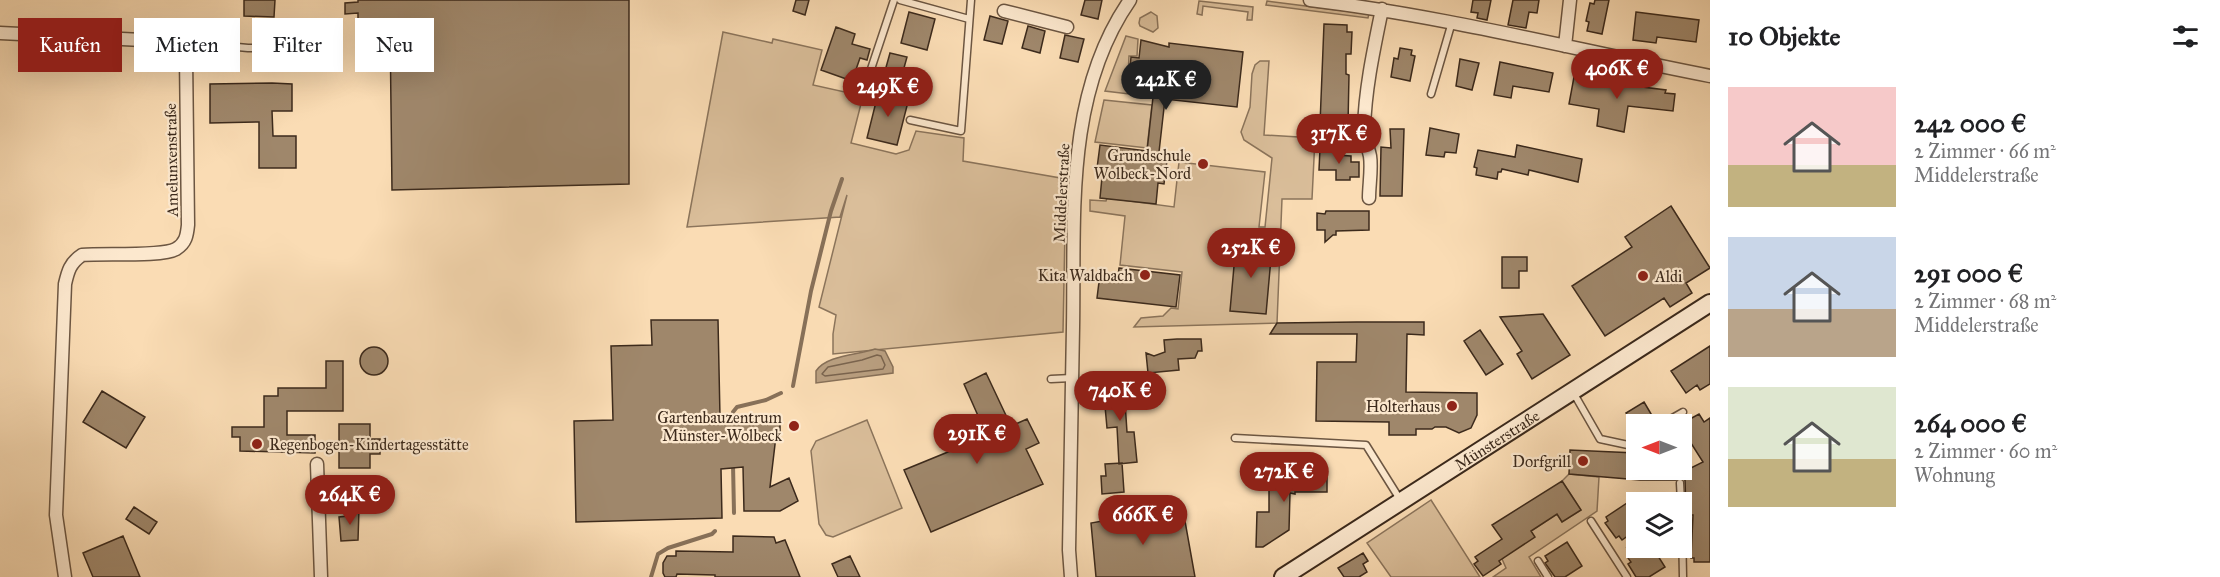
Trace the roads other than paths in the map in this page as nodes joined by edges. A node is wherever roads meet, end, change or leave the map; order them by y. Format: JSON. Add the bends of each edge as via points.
{"nodes":[{"id":1,"x":894,"y":0,"type":"edge"},
{"id":2,"x":900,"y":0,"type":"edge"},
{"id":3,"x":971,"y":0,"type":"edge"},
{"id":4,"x":1021,"y":0,"type":"edge"},
{"id":5,"x":1130,"y":0,"type":"edge"},
{"id":6,"x":1310,"y":0,"type":"edge"},
{"id":7,"x":1570,"y":0,"type":"edge"},
{"id":8,"x":1382,"y":9,"type":"junction"},
{"id":9,"x":1004,"y":11,"type":"dead end"},
{"id":10,"x":1018,"y":13,"type":"junction"},
{"id":11,"x":969,"y":19,"type":"junction"},
{"id":12,"x":1452,"y":22,"type":"junction"},
{"id":13,"x":1067,"y":27,"type":"dead end"},
{"id":14,"x":0,"y":33,"type":"edge"},
{"id":15,"x":134,"y":40,"type":"edge"},
{"id":16,"x":1565,"y":46,"type":"junction"},
{"id":17,"x":186,"y":72,"type":"edge"},
{"id":18,"x":1710,"y":76,"type":"edge"},
{"id":19,"x":866,"y":84,"type":"dead end"},
{"id":20,"x":1431,"y":94,"type":"dead end"},
{"id":21,"x":910,"y":120,"type":"dead end"},
{"id":22,"x":1369,"y":198,"type":"dead end"},
{"id":23,"x":1710,"y":303,"type":"edge"},
{"id":24,"x":1072,"y":378,"type":"junction"},
{"id":25,"x":1051,"y":379,"type":"dead end"},
{"id":26,"x":1573,"y":392,"type":"junction"},
{"id":27,"x":1683,"y":412,"type":"dead end"},
{"id":28,"x":1680,"y":414,"type":"edge"},
{"id":29,"x":1235,"y":438,"type":"dead end"},
{"id":30,"x":1626,"y":444,"type":"edge"},
{"id":31,"x":318,"y":464,"type":"dead end"},
{"id":32,"x":1680,"y":483,"type":"dead end"},
{"id":33,"x":1680,"y":492,"type":"edge"},
{"id":34,"x":1401,"y":503,"type":"junction"},
{"id":35,"x":1591,"y":521,"type":"dead end"},
{"id":36,"x":1683,"y":558,"type":"edge"},
{"id":37,"x":1538,"y":561,"type":"dead end"},
{"id":38,"x":65,"y":577,"type":"edge"},
{"id":39,"x":321,"y":577,"type":"edge"},
{"id":40,"x":1071,"y":577,"type":"edge"},
{"id":41,"x":1283,"y":577,"type":"edge"},
{"id":42,"x":1548,"y":577,"type":"edge"},
{"id":43,"x":1627,"y":577,"type":"edge"},
{"id":44,"x":1683,"y":577,"type":"edge"}],
"edges":[{"from":1,"to":19,"type":"lane"},
{"from":2,"to":11,"type":"lane"},
{"from":3,"to":11,"type":"lane"},
{"from":4,"to":10,"type":"street"},
{"from":5,"to":24,"type":"street","name":"Middelerstraße","via":[[1110,34],[1092,81],[1077,155]]},
{"from":6,"to":8,"type":"street"},
{"from":7,"to":16,"type":"street"},
{"from":8,"to":12,"type":"street"},
{"from":8,"to":22,"type":"street","via":[[1364,126],[1365,146],[1370,155]]},
{"from":9,"to":10,"type":"street"},
{"from":10,"to":13,"type":"street"},
{"from":11,"to":21,"type":"lane","via":[[961,131]]},
{"from":12,"to":16,"type":"street"},
{"from":12,"to":20,"type":"lane"},
{"from":14,"to":15,"type":"street"},
{"from":16,"to":18,"type":"street"},
{"from":17,"to":38,"type":"street","name":"Amelunxenstraße","via":[[187,236],[169,252],[82,255],[73,261],[65,284],[56,515]]},
{"from":23,"to":26,"type":"street","name":"Münsterstraße"},
{"from":24,"to":25,"type":"lane"},
{"from":24,"to":40,"type":"street","name":"Middelerstraße"},
{"from":26,"to":30,"type":"lane","via":[[1600,439]]},
{"from":26,"to":34,"type":"street","name":"Münsterstraße"},
{"from":27,"to":28,"type":"lane"},
{"from":29,"to":34,"type":"lane","via":[[1366,444]]},
{"from":31,"to":39,"type":"street"},
{"from":32,"to":33,"type":"lane"},
{"from":34,"to":41,"type":"street","name":"Münsterstraße"},
{"from":35,"to":43,"type":"lane"},
{"from":36,"to":44,"type":"lane"},
{"from":37,"to":42,"type":"lane"}]}
